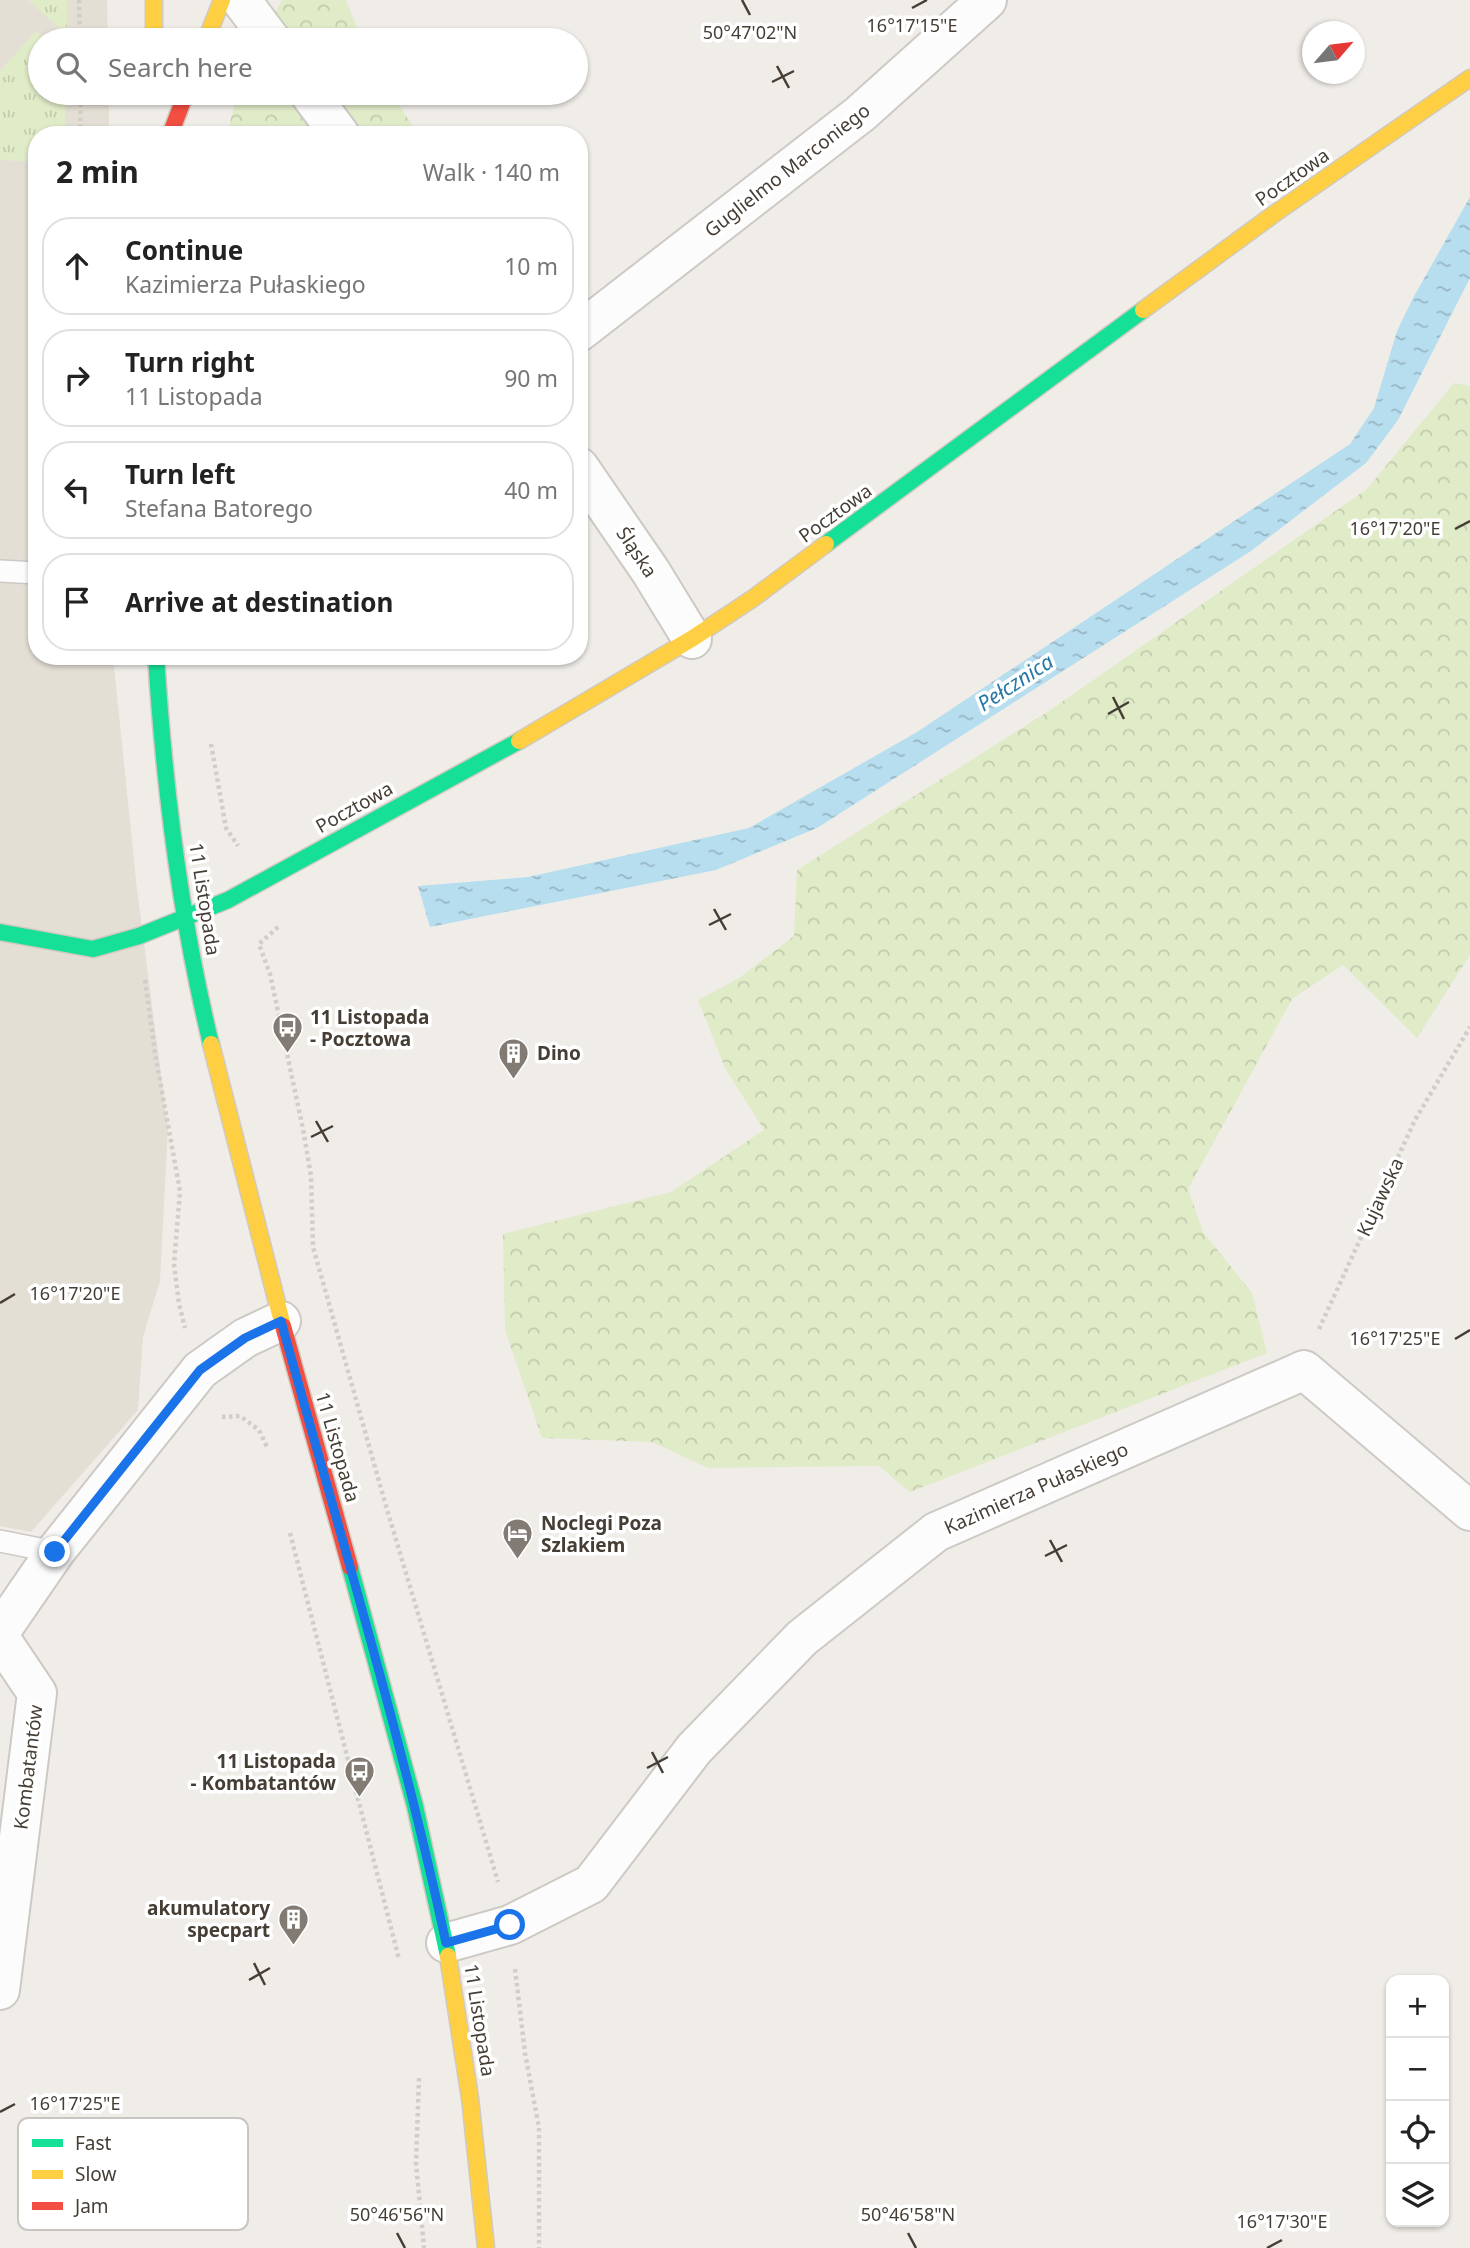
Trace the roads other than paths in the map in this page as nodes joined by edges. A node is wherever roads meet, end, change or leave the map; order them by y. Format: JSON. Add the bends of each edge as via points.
{"nodes":[{"id":1,"x":154,"y":0,"type":"edge"},
{"id":2,"x":222,"y":0,"type":"edge"},
{"id":3,"x":241,"y":0,"type":"edge"},
{"id":4,"x":987,"y":0,"type":"edge"},
{"id":5,"x":155,"y":28,"type":"edge"},
{"id":6,"x":211,"y":28,"type":"edge"},
{"id":7,"x":262,"y":28,"type":"edge"},
{"id":8,"x":1470,"y":78,"type":"edge"},
{"id":9,"x":181,"y":105,"type":"edge"},
{"id":10,"x":319,"y":105,"type":"edge"},
{"id":11,"x":173,"y":126,"type":"edge"},
{"id":12,"x":334,"y":126,"type":"edge"},
{"id":13,"x":588,"y":325,"type":"edge"},
{"id":14,"x":588,"y":480,"type":"edge"},
{"id":15,"x":0,"y":571,"type":"edge"},
{"id":16,"x":28,"y":573,"type":"edge"},
{"id":17,"x":692,"y":639,"type":"junction"},
{"id":18,"x":156,"y":665,"type":"edge"},
{"id":19,"x":185,"y":918,"type":"junction"},
{"id":20,"x":0,"y":932,"type":"edge"},
{"id":21,"x":281,"y":1321,"type":"junction"},
{"id":22,"x":1470,"y":1511,"type":"edge"},
{"id":23,"x":0,"y":1541,"type":"edge"},
{"id":24,"x":55,"y":1552,"type":"junction"},
{"id":25,"x":0,"y":1632,"type":"edge"},
{"id":26,"x":0,"y":1638,"type":"edge"},
{"id":27,"x":446,"y":1943,"type":"junction"},
{"id":28,"x":0,"y":1990,"type":"edge"},
{"id":29,"x":486,"y":2248,"type":"edge"}],
"edges":[{"from":1,"to":5,"type":"main road"},
{"from":2,"to":6,"type":"main road"},
{"from":3,"to":7,"type":"street"},
{"from":4,"to":13,"type":"street","name":"Guglielmo Marconiego","via":[[860,114]]},
{"from":8,"to":17,"type":"main road","name":"Pocztowa","via":[[1274,214],[793,570]]},
{"from":9,"to":11,"type":"main road"},
{"from":10,"to":12,"type":"street"},
{"from":14,"to":17,"type":"street","name":"Śląska"},
{"from":15,"to":16,"type":"lane"},
{"from":17,"to":19,"type":"main road","name":"Pocztowa","via":[[261,883]]},
{"from":18,"to":19,"type":"main road","name":"11 Listopada"},
{"from":19,"to":20,"type":"main road","name":"Pocztowa","via":[[93,949]]},
{"from":19,"to":21,"type":"main road","name":"11 Listopada","via":[[213,1055]]},
{"from":21,"to":24,"type":"street","via":[[245,1338],[200,1370]]},
{"from":21,"to":27,"type":"main road","name":"11 Listopada","via":[[383,1683]]},
{"from":22,"to":27,"type":"street","name":"Kazimierza Pułaskiego","via":[[1304,1370],[936,1532],[802,1638],[694,1749],[591,1884],[510,1925]]},
{"from":23,"to":24,"type":"lane"},
{"from":24,"to":25,"type":"street"},
{"from":26,"to":28,"type":"street","name":"Kombatantów","via":[[37,1693]]},
{"from":27,"to":29,"type":"main road","name":"11 Listopada","via":[[477,2143]]}]}
